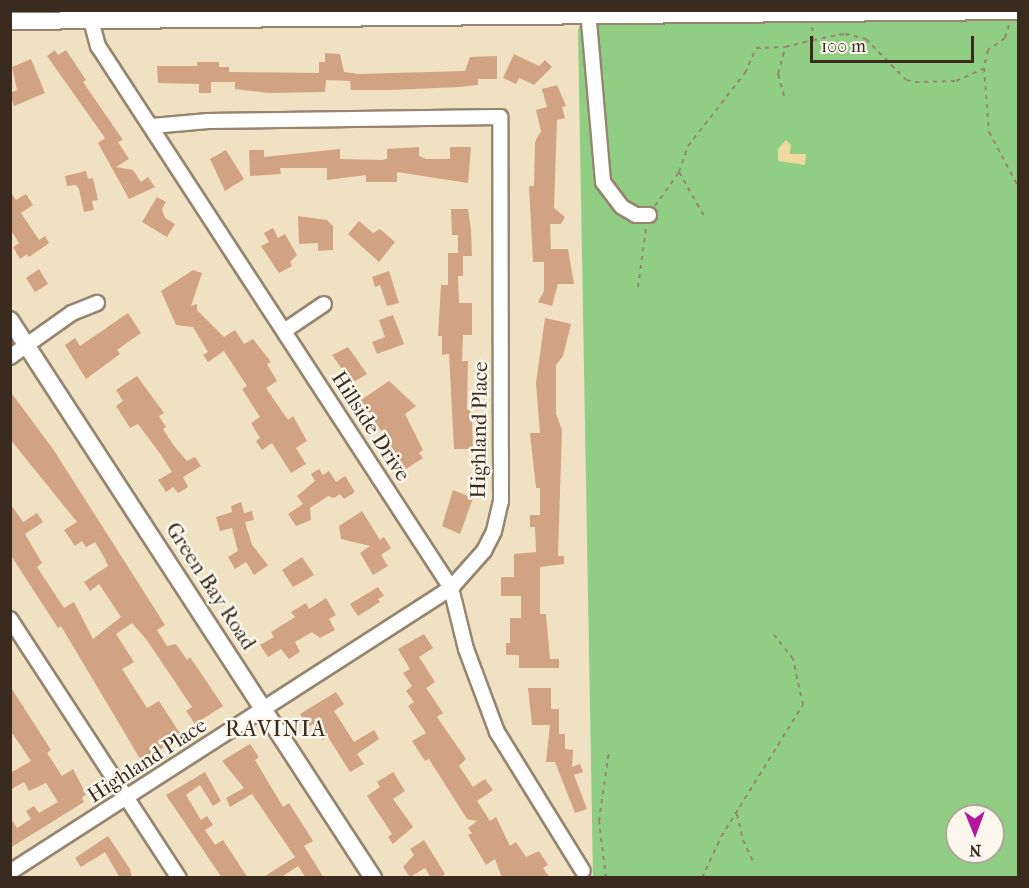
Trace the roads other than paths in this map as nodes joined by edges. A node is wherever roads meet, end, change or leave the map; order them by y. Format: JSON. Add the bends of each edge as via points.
{"nodes":[{"id":1,"x":1009,"y":11,"type":"edge"},
{"id":2,"x":1018,"y":11,"type":"edge"},
{"id":3,"x":588,"y":13,"type":"edge"},
{"id":4,"x":380,"y":14,"type":"edge"},
{"id":5,"x":70,"y":15,"type":"edge"},
{"id":6,"x":225,"y":15,"type":"edge"},
{"id":7,"x":91,"y":20,"type":"junction"},
{"id":8,"x":10,"y":21,"type":"edge"},
{"id":9,"x":152,"y":126,"type":"junction"},
{"id":10,"x":649,"y":214,"type":"road end"},
{"id":11,"x":97,"y":303,"type":"dead end"},
{"id":12,"x":324,"y":303,"type":"dead end"},
{"id":13,"x":10,"y":320,"type":"edge"},
{"id":14,"x":284,"y":331,"type":"junction"},
{"id":15,"x":27,"y":346,"type":"junction"},
{"id":16,"x":10,"y":357,"type":"edge"},
{"id":17,"x":451,"y":588,"type":"junction"},
{"id":18,"x":10,"y":619,"type":"edge"},
{"id":19,"x":264,"y":709,"type":"junction"},
{"id":20,"x":127,"y":798,"type":"junction"},
{"id":21,"x":583,"y":871,"type":"dead end"},
{"id":22,"x":10,"y":873,"type":"edge"},
{"id":23,"x":179,"y":878,"type":"edge"},
{"id":24,"x":373,"y":878,"type":"edge"}],
"edges":[{"from":1,"to":2,"type":"main road"},
{"from":1,"to":3,"type":"main road"},
{"from":3,"to":4,"type":"main road"},
{"from":3,"to":10,"type":"street","via":[[603,182],[622,207],[636,215]]},
{"from":4,"to":6,"type":"main road"},
{"from":5,"to":7,"type":"main road"},
{"from":5,"to":8,"type":"main road"},
{"from":6,"to":7,"type":"main road"},
{"from":7,"to":9,"type":"street","name":"Hillside Drive","via":[[98,46]]},
{"from":9,"to":14,"type":"street","name":"Hillside Drive"},
{"from":9,"to":17,"type":"street","name":"Highland Place","via":[[500,117],[501,501],[484,551]]},
{"from":11,"to":15,"type":"street","via":[[72,313]]},
{"from":12,"to":14,"type":"street"},
{"from":13,"to":15,"type":"main road","name":"Green Bay Road"},
{"from":14,"to":17,"type":"street","name":"Hillside Drive"},
{"from":15,"to":16,"type":"street"},
{"from":15,"to":19,"type":"main road","name":"Green Bay Road"},
{"from":17,"to":19,"type":"street","name":"Highland Place"},
{"from":17,"to":21,"type":"street","name":"Hillside Drive","via":[[470,659],[497,732]]},
{"from":18,"to":20,"type":"street"},
{"from":19,"to":20,"type":"street","name":"Highland Place"},
{"from":19,"to":24,"type":"main road","name":"Green Bay Road"},
{"from":20,"to":22,"type":"street","name":"Highland Place"},
{"from":20,"to":23,"type":"street"}]}
